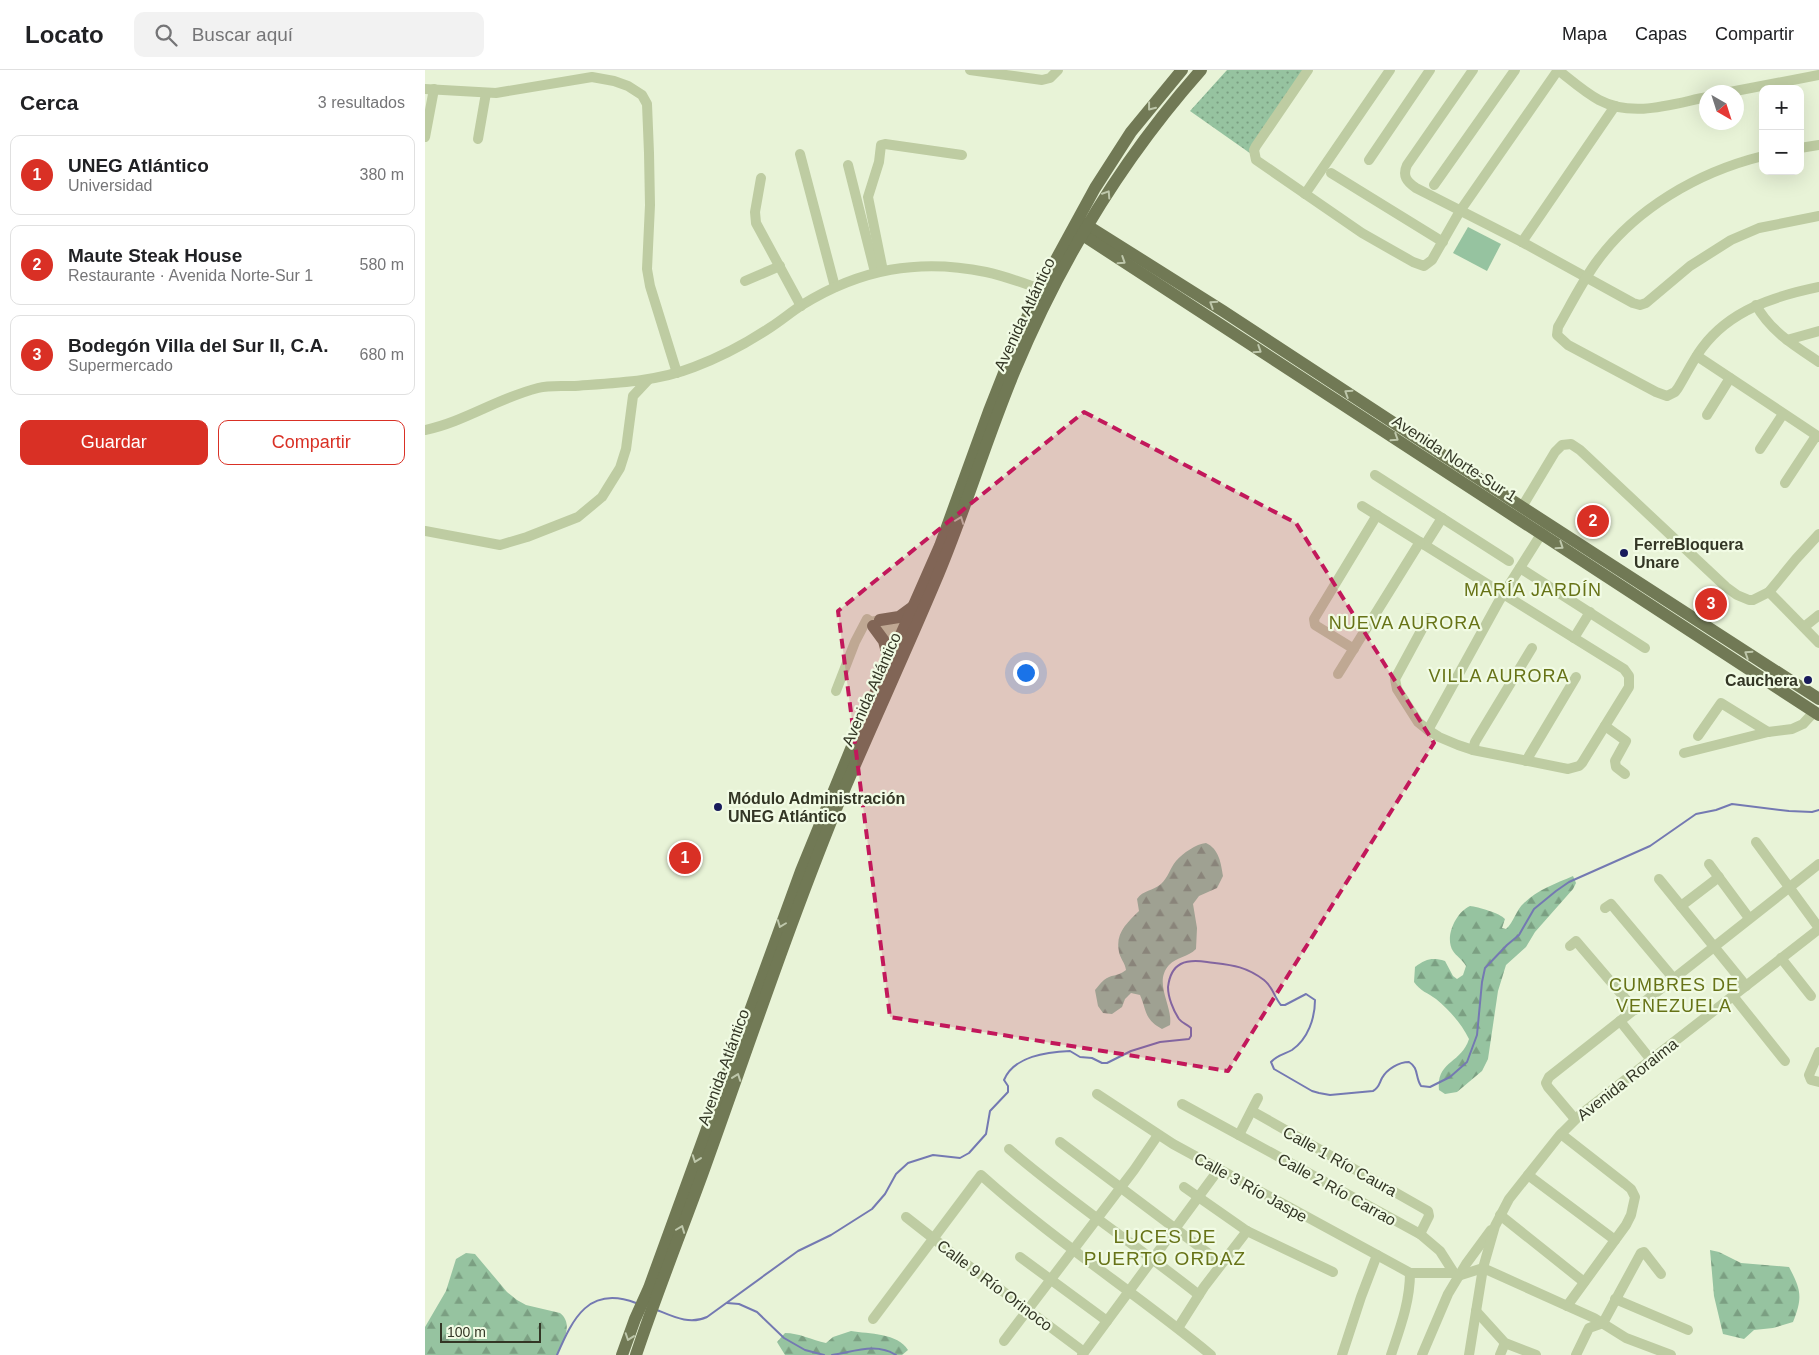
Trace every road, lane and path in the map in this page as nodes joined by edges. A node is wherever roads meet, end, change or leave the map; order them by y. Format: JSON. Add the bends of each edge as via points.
{"nodes":[{"id":1,"x":970,"y":70,"type":"edge"},
{"id":2,"x":1058,"y":70,"type":"edge"},
{"id":3,"x":1182,"y":70,"type":"edge"},
{"id":4,"x":1201,"y":70,"type":"edge"},
{"id":5,"x":1308,"y":70,"type":"edge"},
{"id":6,"x":1390,"y":70,"type":"edge"},
{"id":7,"x":1430,"y":70,"type":"edge"},
{"id":8,"x":1473,"y":70,"type":"edge"},
{"id":9,"x":1515,"y":70,"type":"edge"},
{"id":10,"x":984,"y":71,"type":"edge"},
{"id":11,"x":1819,"y":75,"type":"edge"},
{"id":12,"x":429,"y":89,"type":"edge"},
{"id":13,"x":1744,"y":89,"type":"edge"},
{"id":14,"x":485,"y":93,"type":"junction"},
{"id":15,"x":1699,"y":98,"type":"edge"},
{"id":16,"x":1615,"y":106,"type":"junction"},
{"id":17,"x":425,"y":137,"type":"edge"},
{"id":18,"x":478,"y":139,"type":"dead end"},
{"id":19,"x":1819,"y":146,"type":"edge"},
{"id":20,"x":1804,"y":148,"type":"edge"},
{"id":21,"x":800,"y":154,"type":"dead end"},
{"id":22,"x":962,"y":155,"type":"dead end"},
{"id":23,"x":1759,"y":157,"type":"edge"},
{"id":24,"x":1369,"y":160,"type":"dead end"},
{"id":25,"x":848,"y":165,"type":"dead end"},
{"id":26,"x":1331,"y":173,"type":"dead end"},
{"id":27,"x":761,"y":178,"type":"dead end"},
{"id":28,"x":1435,"y":184,"type":"dead end"},
{"id":29,"x":1305,"y":194,"type":"junction"},
{"id":30,"x":1460,"y":211,"type":"junction"},
{"id":31,"x":1819,"y":216,"type":"edge"},
{"id":32,"x":1080,"y":227,"type":"junction"},
{"id":33,"x":1443,"y":242,"type":"junction"},
{"id":34,"x":1522,"y":242,"type":"junction"},
{"id":35,"x":780,"y":266,"type":"junction"},
{"id":36,"x":879,"y":271,"type":"junction"},
{"id":37,"x":1585,"y":278,"type":"junction"},
{"id":38,"x":745,"y":281,"type":"dead end"},
{"id":39,"x":835,"y":287,"type":"junction"},
{"id":40,"x":1819,"y":287,"type":"edge"},
{"id":41,"x":1040,"y":289,"type":"junction"},
{"id":42,"x":1756,"y":305,"type":"junction"},
{"id":43,"x":801,"y":306,"type":"junction"},
{"id":44,"x":1819,"y":331,"type":"edge"},
{"id":45,"x":1787,"y":340,"type":"junction"},
{"id":46,"x":1697,"y":356,"type":"junction"},
{"id":47,"x":1819,"y":362,"type":"edge"},
{"id":48,"x":677,"y":373,"type":"junction"},
{"id":49,"x":1730,"y":378,"type":"junction"},
{"id":50,"x":648,"y":380,"type":"junction"},
{"id":51,"x":1783,"y":414,"type":"junction"},
{"id":52,"x":1707,"y":415,"type":"dead end"},
{"id":53,"x":425,"y":430,"type":"edge"},
{"id":54,"x":1818,"y":436,"type":"edge"},
{"id":55,"x":1760,"y":449,"type":"dead end"},
{"id":56,"x":1375,"y":475,"type":"dead end"},
{"id":57,"x":1785,"y":483,"type":"dead end"},
{"id":58,"x":1362,"y":506,"type":"dead end"},
{"id":59,"x":1522,"y":507,"type":"junction"},
{"id":60,"x":1377,"y":515,"type":"junction"},
{"id":61,"x":1442,"y":518,"type":"junction"},
{"id":62,"x":1545,"y":528,"type":"junction"},
{"id":63,"x":425,"y":531,"type":"edge"},
{"id":64,"x":1819,"y":534,"type":"edge"},
{"id":65,"x":1422,"y":544,"type":"junction"},
{"id":66,"x":1509,"y":561,"type":"dead end"},
{"id":67,"x":1520,"y":568,"type":"junction"},
{"id":68,"x":1769,"y":592,"type":"junction"},
{"id":69,"x":1504,"y":594,"type":"junction"},
{"id":70,"x":914,"y":606,"type":"junction"},
{"id":71,"x":1590,"y":612,"type":"junction"},
{"id":72,"x":1819,"y":615,"type":"edge"},
{"id":73,"x":1428,"y":618,"type":"dead end"},
{"id":74,"x":875,"y":622,"type":"junction"},
{"id":75,"x":1804,"y":627,"type":"junction"},
{"id":76,"x":907,"y":635,"type":"junction"},
{"id":77,"x":1574,"y":638,"type":"junction"},
{"id":78,"x":1819,"y":643,"type":"edge"},
{"id":79,"x":1354,"y":648,"type":"junction"},
{"id":80,"x":1532,"y":648,"type":"dead end"},
{"id":81,"x":1645,"y":648,"type":"dead end"},
{"id":82,"x":889,"y":660,"type":"junction"},
{"id":83,"x":1338,"y":674,"type":"dead end"},
{"id":84,"x":1576,"y":677,"type":"dead end"},
{"id":85,"x":836,"y":691,"type":"dead end"},
{"id":86,"x":1819,"y":699,"type":"edge"},
{"id":87,"x":1817,"y":714,"type":"edge"},
{"id":88,"x":1605,"y":726,"type":"junction"},
{"id":89,"x":1428,"y":730,"type":"junction"},
{"id":90,"x":1768,"y":732,"type":"junction"},
{"id":91,"x":1698,"y":736,"type":"dead end"},
{"id":92,"x":1473,"y":750,"type":"junction"},
{"id":93,"x":1684,"y":754,"type":"dead end"},
{"id":94,"x":1526,"y":760,"type":"junction"},
{"id":95,"x":1625,"y":774,"type":"dead end"},
{"id":96,"x":1756,"y":842,"type":"dead end"},
{"id":97,"x":1709,"y":864,"type":"dead end"},
{"id":98,"x":1819,"y":864,"type":"edge"},
{"id":99,"x":1719,"y":877,"type":"junction"},
{"id":100,"x":1659,"y":880,"type":"dead end"},
{"id":101,"x":1789,"y":887,"type":"junction"},
{"id":102,"x":1681,"y":906,"type":"junction"},
{"id":103,"x":1605,"y":908,"type":"dead end"},
{"id":104,"x":1749,"y":918,"type":"junction"},
{"id":105,"x":1819,"y":928,"type":"edge"},
{"id":106,"x":1570,"y":946,"type":"dead end"},
{"id":107,"x":1714,"y":946,"type":"junction"},
{"id":108,"x":1781,"y":958,"type":"junction"},
{"id":109,"x":1674,"y":979,"type":"junction"},
{"id":110,"x":1746,"y":986,"type":"junction"},
{"id":111,"x":1733,"y":996,"type":"junction"},
{"id":112,"x":1811,"y":996,"type":"dead end"},
{"id":113,"x":1635,"y":1010,"type":"junction"},
{"id":114,"x":1620,"y":1021,"type":"junction"},
{"id":115,"x":1819,"y":1052,"type":"edge"},
{"id":116,"x":1651,"y":1060,"type":"junction"},
{"id":117,"x":1785,"y":1061,"type":"dead end"},
{"id":118,"x":1819,"y":1082,"type":"edge"},
{"id":119,"x":1097,"y":1094,"type":"dead end"},
{"id":120,"x":1258,"y":1098,"type":"dead end"},
{"id":121,"x":1182,"y":1104,"type":"dead end"},
{"id":122,"x":1252,"y":1112,"type":"junction"},
{"id":123,"x":1575,"y":1120,"type":"junction"},
{"id":124,"x":1158,"y":1134,"type":"junction"},
{"id":125,"x":1561,"y":1134,"type":"junction"},
{"id":126,"x":1239,"y":1135,"type":"junction"},
{"id":127,"x":1060,"y":1142,"type":"dead end"},
{"id":128,"x":1009,"y":1149,"type":"dead end"},
{"id":129,"x":1219,"y":1169,"type":"junction"},
{"id":130,"x":1528,"y":1175,"type":"junction"},
{"id":131,"x":1120,"y":1187,"type":"junction"},
{"id":132,"x":1184,"y":1187,"type":"dead end"},
{"id":133,"x":1199,"y":1198,"type":"junction"},
{"id":134,"x":1500,"y":1215,"type":"junction"},
{"id":135,"x":906,"y":1217,"type":"dead end"},
{"id":136,"x":1097,"y":1218,"type":"junction"},
{"id":137,"x":1495,"y":1226,"type":"junction"},
{"id":138,"x":1176,"y":1228,"type":"junction"},
{"id":139,"x":1247,"y":1231,"type":"junction"},
{"id":140,"x":1420,"y":1234,"type":"junction"},
{"id":141,"x":934,"y":1239,"type":"junction"},
{"id":142,"x":1615,"y":1240,"type":"junction"},
{"id":143,"x":1074,"y":1249,"type":"junction"},
{"id":144,"x":1377,"y":1256,"type":"junction"},
{"id":145,"x":1020,"y":1257,"type":"dead end"},
{"id":146,"x":1153,"y":1259,"type":"junction"},
{"id":147,"x":1221,"y":1263,"type":"junction"},
{"id":148,"x":1483,"y":1268,"type":"junction"},
{"id":149,"x":1333,"y":1272,"type":"dead end"},
{"id":150,"x":1410,"y":1273,"type":"junction"},
{"id":151,"x":1457,"y":1274,"type":"junction"},
{"id":152,"x":1661,"y":1274,"type":"dead end"},
{"id":153,"x":1051,"y":1280,"type":"junction"},
{"id":154,"x":1584,"y":1282,"type":"junction"},
{"id":155,"x":653,"y":1290,"type":"junction"},
{"id":156,"x":1129,"y":1290,"type":"junction"},
{"id":157,"x":1199,"y":1295,"type":"junction"},
{"id":158,"x":1615,"y":1299,"type":"junction"},
{"id":159,"x":1567,"y":1306,"type":"junction"},
{"id":160,"x":1029,"y":1310,"type":"junction"},
{"id":161,"x":1476,"y":1312,"type":"junction"},
{"id":162,"x":873,"y":1319,"type":"dead end"},
{"id":163,"x":641,"y":1321,"type":"junction"},
{"id":164,"x":1107,"y":1321,"type":"junction"},
{"id":165,"x":1603,"y":1323,"type":"junction"},
{"id":166,"x":1178,"y":1328,"type":"junction"},
{"id":167,"x":1688,"y":1330,"type":"dead end"},
{"id":168,"x":1004,"y":1341,"type":"dead end"},
{"id":169,"x":1505,"y":1343,"type":"junction"},
{"id":170,"x":1471,"y":1352,"type":"edge"},
{"id":171,"x":1083,"y":1354,"type":"edge"},
{"id":172,"x":1667,"y":1354,"type":"edge"},
{"id":173,"x":622,"y":1355,"type":"edge"},
{"id":174,"x":635,"y":1355,"type":"edge"},
{"id":175,"x":1211,"y":1355,"type":"edge"},
{"id":176,"x":1342,"y":1355,"type":"edge"},
{"id":177,"x":1391,"y":1355,"type":"edge"},
{"id":178,"x":1422,"y":1355,"type":"edge"},
{"id":179,"x":1500,"y":1355,"type":"edge"},
{"id":180,"x":1536,"y":1355,"type":"edge"},
{"id":181,"x":1576,"y":1355,"type":"edge"}],
"edges":[{"from":1,"to":10,"type":"street"},
{"from":2,"to":10,"type":"street","via":[[1050,78],[1042,80]]},
{"from":3,"to":32,"type":"main road","name":"Avenida Atlántico","one_way":true,"via":[[1131,132],[1095,188]]},
{"from":32,"to":4,"type":"main road","name":"Avenida Atlántico","one_way":true,"via":[[1143,140]]},
{"from":5,"to":29,"type":"street","via":[[1254,150],[1259,163]]},
{"from":6,"to":29,"type":"street"},
{"from":7,"to":24,"type":"street"},
{"from":8,"to":30,"type":"street","via":[[1404,174],[1411,185]]},
{"from":9,"to":28,"type":"street"},
{"from":11,"to":13,"type":"street"},
{"from":12,"to":14,"type":"street"},
{"from":12,"to":17,"type":"street"},
{"from":14,"to":18,"type":"street"},
{"from":14,"to":48,"type":"street","via":[[592,77],[607,78],[628,86],[645,99],[650,205],[647,269],[649,286]]},
{"from":15,"to":16,"type":"street","via":[[1642,109]]},
{"from":16,"to":30,"type":"street","via":[[1589,94],[1558,70]]},
{"from":16,"to":34,"type":"street"},
{"from":19,"to":20,"type":"street"},
{"from":21,"to":39,"type":"street"},
{"from":22,"to":36,"type":"street","via":[[881,145],[868,197]]},
{"from":23,"to":37,"type":"street","via":[[1725,167],[1667,197],[1619,236]]},
{"from":25,"to":36,"type":"street"},
{"from":26,"to":33,"type":"street"},
{"from":27,"to":35,"type":"street","via":[[756,223]]},
{"from":29,"to":33,"type":"street","via":[[1362,233],[1420,265],[1425,266],[1432,260]]},
{"from":30,"to":33,"type":"street"},
{"from":30,"to":34,"type":"street"},
{"from":31,"to":37,"type":"street","via":[[1759,228],[1731,240],[1690,266],[1646,304],[1633,303]]},
{"from":32,"to":41,"type":"main road","name":"Avenida Atlántico"},
{"from":59,"to":32,"type":"main road","name":"Avenida Norte-Sur 1","one_way":true,"via":[[1223,311]]},
{"from":32,"to":62,"type":"main road","name":"Avenida Norte-Sur 1","one_way":true},
{"from":76,"to":32,"type":"main road","name":"Avenida Atlántico","one_way":true,"via":[[958,525],[1015,371]]},
{"from":34,"to":37,"type":"street"},
{"from":35,"to":38,"type":"street"},
{"from":35,"to":43,"type":"street"},
{"from":36,"to":39,"type":"street"},
{"from":36,"to":41,"type":"street","via":[[909,267],[957,268],[988,273]]},
{"from":37,"to":46,"type":"street","via":[[1558,327],[1557,335],[1563,342],[1667,396],[1678,388]]},
{"from":39,"to":43,"type":"street"},
{"from":40,"to":42,"type":"street"},
{"from":41,"to":70,"type":"main road","name":"Avenida Atlántico","via":[[1001,379]]},
{"from":42,"to":45,"type":"street"},
{"from":42,"to":46,"type":"street","via":[[1717,331]]},
{"from":43,"to":48,"type":"street","via":[[735,349]]},
{"from":44,"to":45,"type":"street"},
{"from":45,"to":47,"type":"street"},
{"from":46,"to":49,"type":"street"},
{"from":48,"to":50,"type":"street"},
{"from":49,"to":51,"type":"street"},
{"from":49,"to":52,"type":"street"},
{"from":50,"to":53,"type":"street","via":[[540,388]]},
{"from":50,"to":63,"type":"street","via":[[633,396],[626,450],[620,468],[602,497],[578,517],[500,545]]},
{"from":51,"to":54,"type":"street"},
{"from":51,"to":55,"type":"street"},
{"from":54,"to":57,"type":"street"},
{"from":56,"to":61,"type":"street"},
{"from":58,"to":60,"type":"street"},
{"from":59,"to":62,"type":"main road","name":"Avenida Norte-Sur 1"},
{"from":59,"to":68,"type":"street","via":[[1555,452],[1562,444],[1571,444],[1737,595],[1749,600]]},
{"from":60,"to":65,"type":"street"},
{"from":60,"to":79,"type":"street","via":[[1314,619],[1315,625]]},
{"from":61,"to":65,"type":"street"},
{"from":61,"to":66,"type":"street"},
{"from":62,"to":67,"type":"street"},
{"from":86,"to":62,"type":"main road","name":"Avenida Norte-Sur 1","one_way":true},
{"from":62,"to":87,"type":"main road","name":"Avenida Norte-Sur 1","one_way":true},
{"from":64,"to":68,"type":"street"},
{"from":65,"to":69,"type":"street"},
{"from":65,"to":79,"type":"street"},
{"from":67,"to":69,"type":"street"},
{"from":67,"to":71,"type":"street"},
{"from":68,"to":75,"type":"street"},
{"from":69,"to":77,"type":"street"},
{"from":69,"to":89,"type":"street"},
{"from":70,"to":74,"type":"main road","via":[[899,617]]},
{"from":70,"to":76,"type":"main road","name":"Avenida Atlántico"},
{"from":71,"to":77,"type":"street"},
{"from":71,"to":81,"type":"street"},
{"from":72,"to":75,"type":"street"},
{"from":73,"to":89,"type":"street","via":[[1395,683],[1413,714]]},
{"from":74,"to":76,"type":"street"},
{"from":74,"to":82,"type":"main road"},
{"from":74,"to":85,"type":"street","via":[[867,619]]},
{"from":75,"to":78,"type":"street"},
{"from":76,"to":82,"type":"main road","name":"Avenida Atlántico"},
{"from":155,"to":76,"type":"main road","name":"Avenida Atlántico","one_way":true,"via":[[807,883]]},
{"from":77,"to":88,"type":"street","via":[[1624,669],[1629,676],[1629,687]]},
{"from":79,"to":83,"type":"street"},
{"from":80,"to":92,"type":"street"},
{"from":82,"to":155,"type":"main road","name":"Avenida Atlántico","one_way":true,"via":[[798,880]]},
{"from":84,"to":94,"type":"street"},
{"from":87,"to":90,"type":"street","via":[[1799,727]]},
{"from":88,"to":94,"type":"street","via":[[1579,766],[1568,770]]},
{"from":88,"to":95,"type":"street","via":[[1626,741],[1615,761]]},
{"from":89,"to":92,"type":"street"},
{"from":90,"to":91,"type":"street","via":[[1721,703]]},
{"from":90,"to":93,"type":"street"},
{"from":92,"to":94,"type":"street"},
{"from":96,"to":101,"type":"street"},
{"from":97,"to":99,"type":"street"},
{"from":98,"to":101,"type":"street"},
{"from":99,"to":102,"type":"street"},
{"from":99,"to":104,"type":"street"},
{"from":100,"to":102,"type":"street"},
{"from":101,"to":104,"type":"street"},
{"from":101,"to":105,"type":"street"},
{"from":102,"to":107,"type":"street"},
{"from":103,"to":109,"type":"street","via":[[1611,904]]},
{"from":104,"to":107,"type":"street"},
{"from":105,"to":108,"type":"street","name":"Avenida Roraima"},
{"from":106,"to":113,"type":"street","via":[[1576,941]]},
{"from":107,"to":109,"type":"street"},
{"from":107,"to":110,"type":"street"},
{"from":108,"to":110,"type":"street","name":"Avenida Roraima"},
{"from":108,"to":112,"type":"street"},
{"from":109,"to":113,"type":"street"},
{"from":110,"to":111,"type":"street","name":"Avenida Roraima"},
{"from":111,"to":116,"type":"street","name":"Avenida Roraima"},
{"from":111,"to":117,"type":"street"},
{"from":113,"to":114,"type":"street"},
{"from":114,"to":116,"type":"street"},
{"from":114,"to":123,"type":"street","via":[[1549,1077],[1546,1083]]},
{"from":115,"to":118,"type":"street","via":[[1809,1075],[1811,1080]]},
{"from":116,"to":123,"type":"street","name":"Avenida Roraima"},
{"from":119,"to":124,"type":"street","name":"Calle 3 Río Jaspe"},
{"from":120,"to":122,"type":"street"},
{"from":121,"to":126,"type":"street","name":"Calle 2 Río Carrao"},
{"from":122,"to":126,"type":"street"},
{"from":122,"to":140,"type":"street","name":"Calle 1 Río Caura","via":[[1428,1211],[1429,1216]]},
{"from":123,"to":125,"type":"street","name":"Avenida Roraima"},
{"from":124,"to":129,"type":"street","name":"Calle 3 Río Jaspe"},
{"from":124,"to":131,"type":"street"},
{"from":125,"to":130,"type":"street","name":"Avenida Roraima"},
{"from":125,"to":142,"type":"street","via":[[1633,1193],[1634,1207]]},
{"from":126,"to":140,"type":"street","name":"Calle 2 Río Carrao"},
{"from":127,"to":131,"type":"street"},
{"from":128,"to":136,"type":"street"},
{"from":129,"to":133,"type":"street"},
{"from":129,"to":144,"type":"street","name":"Calle 3 Río Jaspe"},
{"from":130,"to":134,"type":"street","name":"Avenida Roraima"},
{"from":130,"to":142,"type":"street"},
{"from":131,"to":136,"type":"street"},
{"from":131,"to":138,"type":"street"},
{"from":132,"to":133,"type":"street"},
{"from":133,"to":138,"type":"street"},
{"from":133,"to":139,"type":"street"},
{"from":134,"to":137,"type":"street","name":"Avenida Roraima"},
{"from":134,"to":154,"type":"street"},
{"from":135,"to":141,"type":"street","name":"Calle 9 Río Orinoco"},
{"from":136,"to":143,"type":"street"},
{"from":136,"to":146,"type":"street"},
{"from":137,"to":148,"type":"street","name":"Avenida Roraima"},
{"from":137,"to":151,"type":"street"},
{"from":138,"to":146,"type":"street"},
{"from":138,"to":147,"type":"street"},
{"from":139,"to":147,"type":"street"},
{"from":139,"to":149,"type":"street"},
{"from":140,"to":151,"type":"street","name":"Calle 2 Río Carrao","via":[[1440,1251]]},
{"from":141,"to":143,"type":"street","via":[[981,1175]]},
{"from":141,"to":160,"type":"street","name":"Calle 9 Río Orinoco"},
{"from":141,"to":162,"type":"street"},
{"from":142,"to":154,"type":"street"},
{"from":143,"to":153,"type":"street"},
{"from":143,"to":156,"type":"street"},
{"from":144,"to":150,"type":"street","name":"Calle 3 Río Jaspe"},
{"from":144,"to":176,"type":"street"},
{"from":145,"to":153,"type":"street"},
{"from":146,"to":156,"type":"street"},
{"from":146,"to":157,"type":"street"},
{"from":147,"to":157,"type":"street"},
{"from":148,"to":151,"type":"street"},
{"from":148,"to":159,"type":"street"},
{"from":148,"to":161,"type":"street","name":"Avenida Roraima"},
{"from":150,"to":151,"type":"street"},
{"from":150,"to":177,"type":"street","via":[[1405,1312]]},
{"from":151,"to":178,"type":"street"},
{"from":152,"to":158,"type":"street","via":[[1642,1252]]},
{"from":153,"to":160,"type":"street"},
{"from":153,"to":164,"type":"street"},
{"from":154,"to":159,"type":"street"},
{"from":155,"to":163,"type":"main road","name":"Avenida Atlántico"},
{"from":156,"to":164,"type":"street"},
{"from":156,"to":166,"type":"street"},
{"from":157,"to":166,"type":"street"},
{"from":158,"to":165,"type":"street"},
{"from":158,"to":167,"type":"street"},
{"from":159,"to":165,"type":"street"},
{"from":160,"to":168,"type":"street"},
{"from":160,"to":171,"type":"street","name":"Calle 9 Río Orinoco"},
{"from":161,"to":169,"type":"street"},
{"from":161,"to":170,"type":"street","name":"Avenida Roraima"},
{"from":163,"to":173,"type":"main road","name":"Avenida Atlántico","one_way":true},
{"from":163,"to":174,"type":"main road","name":"Avenida Atlántico"},
{"from":164,"to":171,"type":"street"},
{"from":165,"to":172,"type":"street","via":[[1626,1338]]},
{"from":165,"to":181,"type":"street","via":[[1589,1328]]},
{"from":166,"to":175,"type":"street"},
{"from":169,"to":179,"type":"street"},
{"from":169,"to":180,"type":"street"}]}
